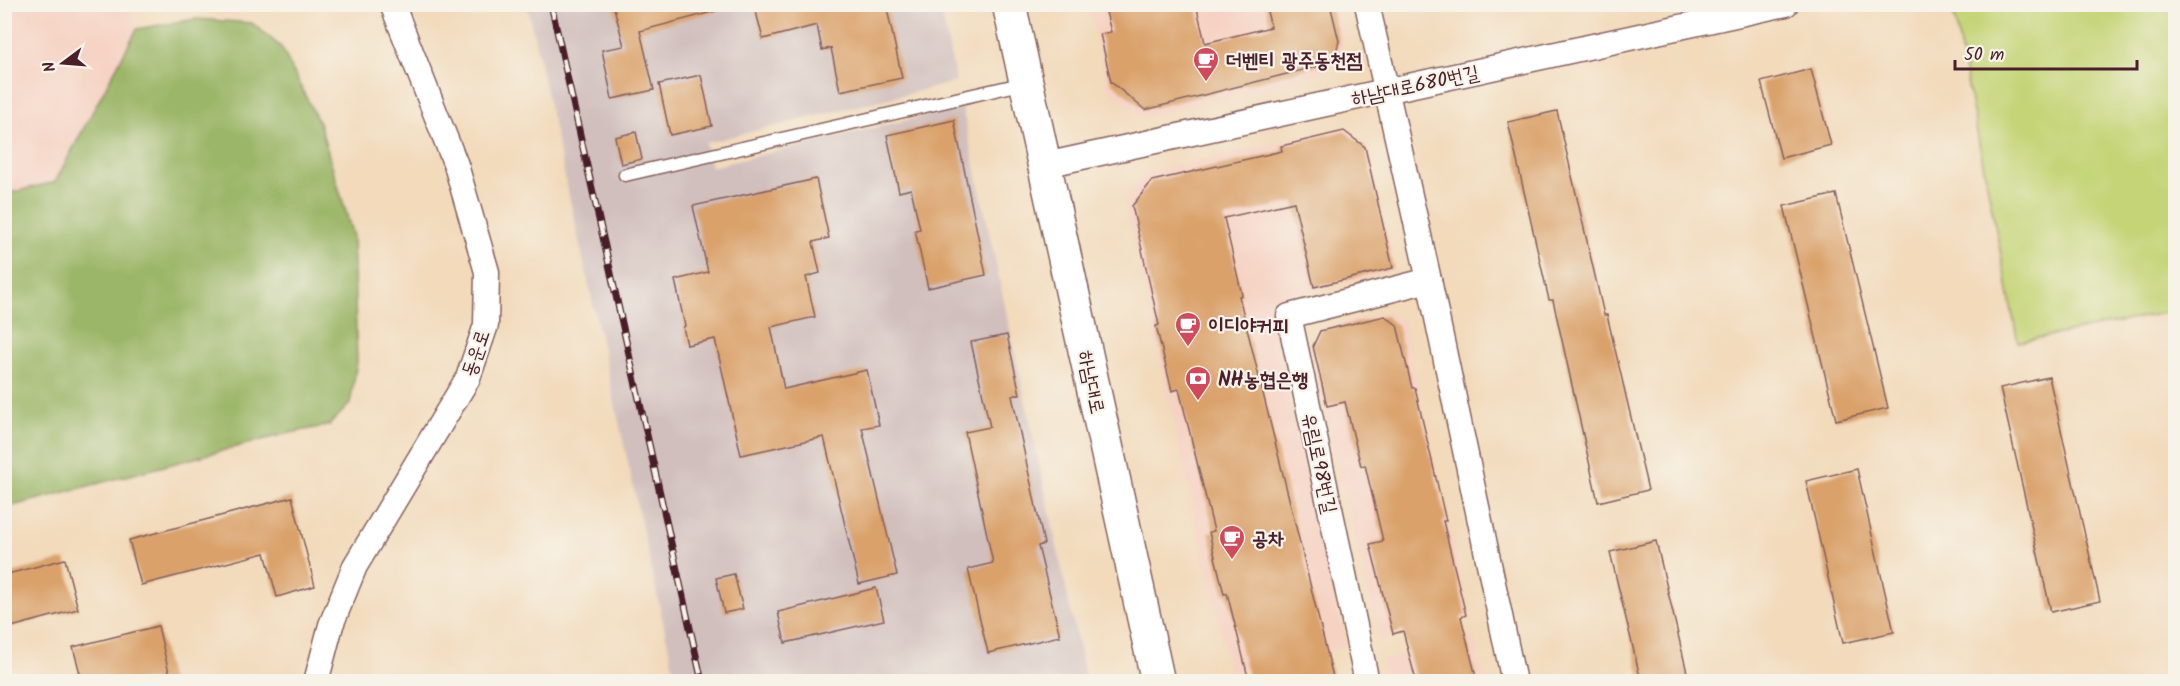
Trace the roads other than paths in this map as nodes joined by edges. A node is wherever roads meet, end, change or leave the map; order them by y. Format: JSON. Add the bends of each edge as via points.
{"nodes":[{"id":1,"x":392,"y":4,"type":"edge"},
{"id":2,"x":1009,"y":4,"type":"edge"},
{"id":3,"x":1367,"y":4,"type":"edge"},
{"id":4,"x":1786,"y":4,"type":"edge"},
{"id":5,"x":1026,"y":83,"type":"junction"},
{"id":6,"x":1385,"y":91,"type":"junction"},
{"id":7,"x":1045,"y":165,"type":"junction"},
{"id":8,"x":626,"y":175,"type":"dead end"},
{"id":9,"x":1429,"y":280,"type":"junction"},
{"id":10,"x":316,"y":681,"type":"edge"},
{"id":11,"x":1158,"y":681,"type":"edge"},
{"id":12,"x":1366,"y":681,"type":"edge"},
{"id":13,"x":1515,"y":681,"type":"edge"}],
"edges":[{"from":1,"to":10,"type":"street","name":"동운로","via":[[456,165],[488,272],[486,325],[468,378],[356,566],[331,625]]},
{"from":2,"to":5,"type":"main road","name":"하남대로"},
{"from":3,"to":6,"type":"street"},
{"from":4,"to":6,"type":"street","name":"하남대로680번길"},
{"from":5,"to":7,"type":"main road","name":"하남대로"},
{"from":5,"to":8,"type":"lane"},
{"from":6,"to":7,"type":"street","name":"하남대로680번길"},
{"from":6,"to":9,"type":"street"},
{"from":7,"to":11,"type":"main road","name":"하남대로"},
{"from":9,"to":12,"type":"street","name":"유림로98번길","via":[[1289,316]]},
{"from":9,"to":13,"type":"street"}]}
